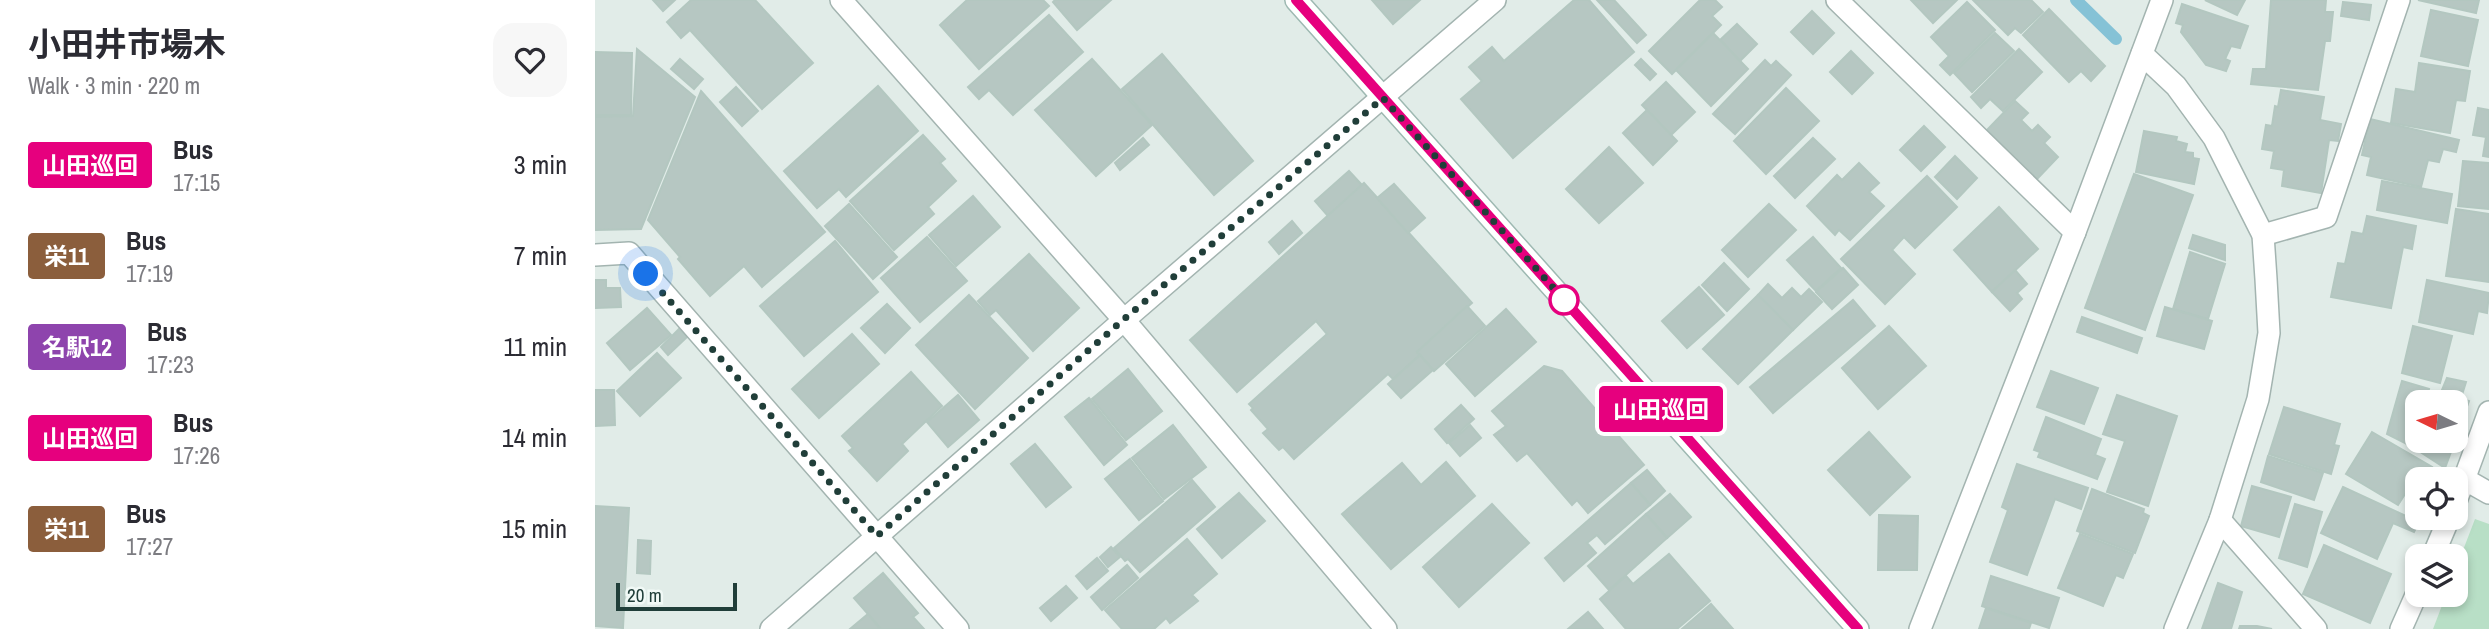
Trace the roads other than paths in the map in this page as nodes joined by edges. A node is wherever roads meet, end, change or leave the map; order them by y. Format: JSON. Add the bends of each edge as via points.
{"nodes":[{"id":1,"x":841,"y":0,"type":"edge"},
{"id":2,"x":1296,"y":0,"type":"edge"},
{"id":3,"x":1495,"y":0,"type":"edge"},
{"id":4,"x":1837,"y":0,"type":"edge"},
{"id":5,"x":2162,"y":0,"type":"edge"},
{"id":6,"x":2399,"y":0,"type":"edge"},
{"id":7,"x":2142,"y":54,"type":"junction"},
{"id":8,"x":1383,"y":98,"type":"junction"},
{"id":9,"x":2075,"y":232,"type":"junction"},
{"id":10,"x":2263,"y":235,"type":"junction"},
{"id":11,"x":595,"y":255,"type":"edge"},
{"id":12,"x":1123,"y":320,"type":"junction"},
{"id":13,"x":2489,"y":412,"type":"edge"},
{"id":14,"x":2468,"y":474,"type":"edge"},
{"id":15,"x":2468,"y":481,"type":"edge"},
{"id":16,"x":2489,"y":493,"type":"edge"},
{"id":17,"x":2220,"y":520,"type":"junction"},
{"id":18,"x":877,"y":536,"type":"junction"},
{"id":19,"x":2411,"y":607,"type":"edge"},
{"id":20,"x":771,"y":629,"type":"edge"},
{"id":21,"x":958,"y":629,"type":"edge"},
{"id":22,"x":1386,"y":629,"type":"edge"},
{"id":23,"x":1858,"y":629,"type":"edge"},
{"id":24,"x":1920,"y":629,"type":"edge"},
{"id":25,"x":2175,"y":629,"type":"edge"},
{"id":26,"x":2316,"y":629,"type":"edge"},
{"id":27,"x":2401,"y":629,"type":"edge"}],
"edges":[{"from":1,"to":12,"type":"street"},
{"from":2,"to":8,"type":"street"},
{"from":3,"to":8,"type":"street"},
{"from":4,"to":9,"type":"street"},
{"from":5,"to":7,"type":"street"},
{"from":6,"to":10,"type":"street","via":[[2326,217]]},
{"from":7,"to":9,"type":"street"},
{"from":7,"to":10,"type":"street","via":[[2176,86],[2214,138]]},
{"from":8,"to":12,"type":"street"},
{"from":8,"to":23,"type":"street"},
{"from":9,"to":24,"type":"street"},
{"from":10,"to":17,"type":"street","via":[[2269,333],[2259,399]]},
{"from":11,"to":18,"type":"street","via":[[629,253]]},
{"from":12,"to":18,"type":"street"},
{"from":12,"to":22,"type":"street"},
{"from":13,"to":14,"type":"street"},
{"from":15,"to":16,"type":"street"},
{"from":17,"to":25,"type":"street"},
{"from":17,"to":26,"type":"street"},
{"from":18,"to":20,"type":"street"},
{"from":18,"to":21,"type":"street"},
{"from":19,"to":27,"type":"street"}]}
